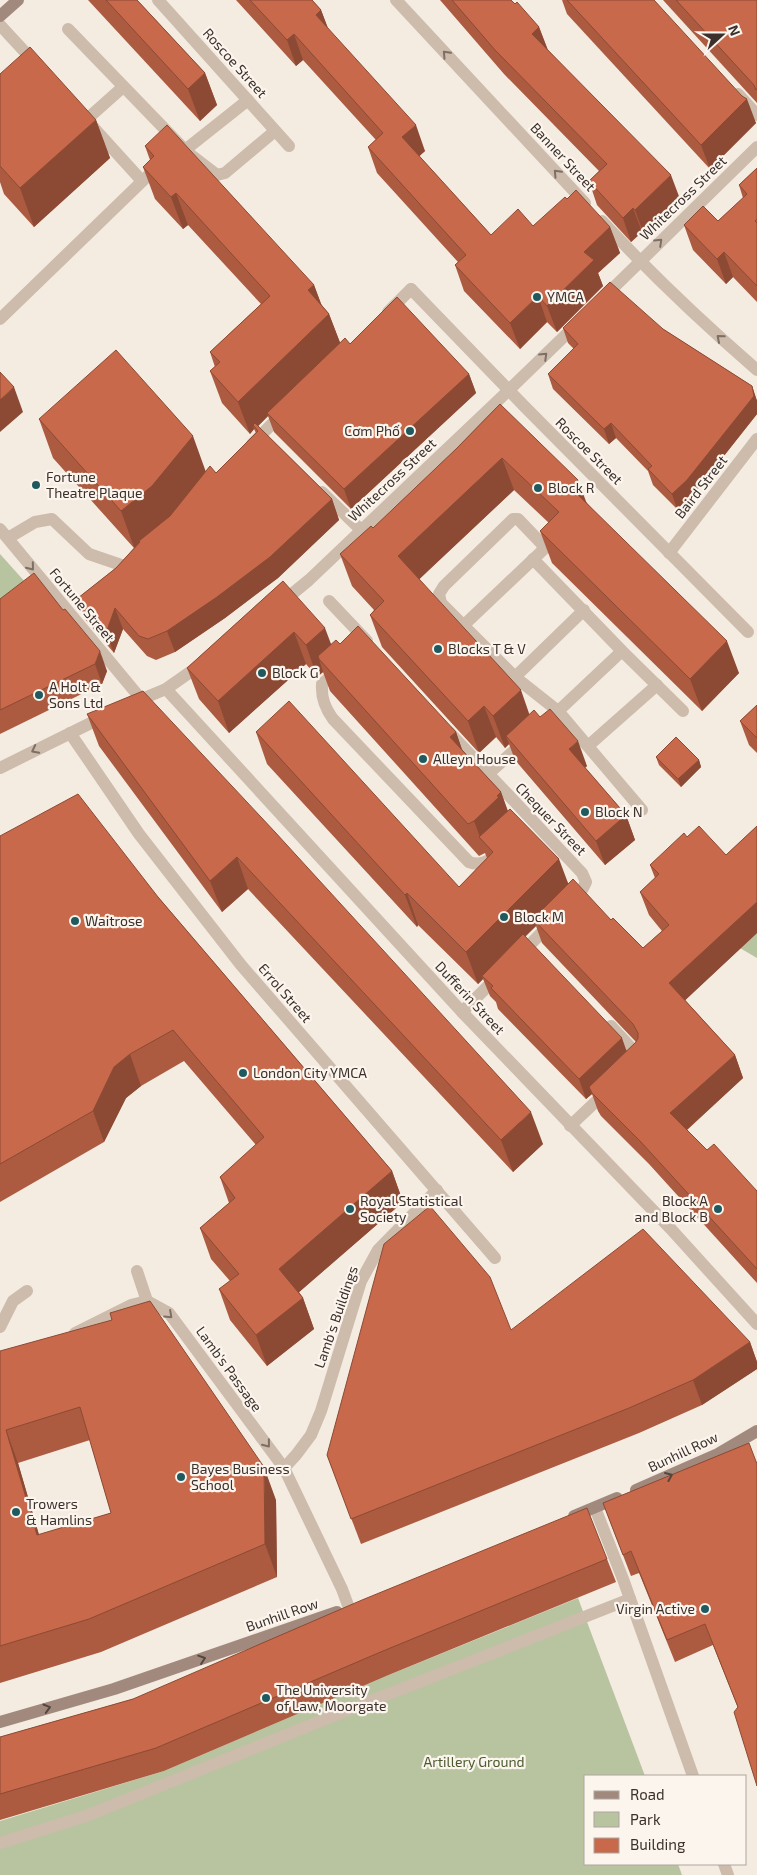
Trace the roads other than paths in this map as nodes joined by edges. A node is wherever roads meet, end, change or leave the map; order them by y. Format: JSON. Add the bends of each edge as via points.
{"nodes":[{"id":1,"x":18,"y":0,"type":"edge"},
{"id":2,"x":158,"y":0,"type":"edge"},
{"id":3,"x":396,"y":0,"type":"edge"},
{"id":4,"x":0,"y":16,"type":"edge"},
{"id":5,"x":0,"y":25,"type":"edge"},
{"id":6,"x":68,"y":29,"type":"dead end"},
{"id":7,"x":43,"y":72,"type":"edge"},
{"id":8,"x":731,"y":86,"type":"edge"},
{"id":9,"x":123,"y":87,"type":"junction"},
{"id":10,"x":248,"y":100,"type":"junction"},
{"id":11,"x":757,"y":114,"type":"edge"},
{"id":12,"x":275,"y":131,"type":"junction"},
{"id":13,"x":289,"y":146,"type":"dead end"},
{"id":14,"x":757,"y":147,"type":"edge"},
{"id":15,"x":176,"y":151,"type":"junction"},
{"id":16,"x":142,"y":181,"type":"junction"},
{"id":17,"x":639,"y":262,"type":"junction"},
{"id":18,"x":598,"y":303,"type":"edge"},
{"id":19,"x":584,"y":316,"type":"edge"},
{"id":20,"x":0,"y":319,"type":"edge"},
{"id":21,"x":376,"y":323,"type":"edge"},
{"id":22,"x":757,"y":370,"type":"edge"},
{"id":23,"x":509,"y":390,"type":"junction"},
{"id":24,"x":291,"y":406,"type":"edge"},
{"id":25,"x":757,"y":439,"type":"edge"},
{"id":26,"x":243,"y":452,"type":"edge"},
{"id":27,"x":311,"y":481,"type":"edge"},
{"id":28,"x":361,"y":530,"type":"junction"},
{"id":29,"x":4,"y":533,"type":"edge"},
{"id":30,"x":668,"y":553,"type":"junction"},
{"id":31,"x":142,"y":554,"type":"edge"},
{"id":32,"x":533,"y":559,"type":"junction"},
{"id":33,"x":329,"y":601,"type":"dead end"},
{"id":34,"x":273,"y":609,"type":"edge"},
{"id":35,"x":584,"y":610,"type":"junction"},
{"id":36,"x":464,"y":625,"type":"junction"},
{"id":37,"x":748,"y":632,"type":"dead end"},
{"id":38,"x":367,"y":648,"type":"edge"},
{"id":39,"x":622,"y":651,"type":"junction"},
{"id":40,"x":213,"y":656,"type":"edge"},
{"id":41,"x":347,"y":662,"type":"edge"},
{"id":42,"x":515,"y":677,"type":"junction"},
{"id":43,"x":656,"y":685,"type":"junction"},
{"id":44,"x":166,"y":689,"type":"junction"},
{"id":45,"x":141,"y":699,"type":"junction"},
{"id":46,"x":558,"y":711,"type":"junction"},
{"id":47,"x":683,"y":711,"type":"dead end"},
{"id":48,"x":438,"y":721,"type":"edge"},
{"id":49,"x":70,"y":734,"type":"junction"},
{"id":50,"x":588,"y":746,"type":"junction"},
{"id":51,"x":0,"y":768,"type":"edge"},
{"id":52,"x":488,"y":774,"type":"junction"},
{"id":53,"x":642,"y":810,"type":"dead end"},
{"id":54,"x":504,"y":847,"type":"edge"},
{"id":55,"x":462,"y":1012,"type":"junction"},
{"id":56,"x":604,"y":1019,"type":"edge"},
{"id":57,"x":627,"y":1072,"type":"edge"},
{"id":58,"x":614,"y":1085,"type":"edge"},
{"id":59,"x":570,"y":1126,"type":"junction"},
{"id":60,"x":437,"y":1190,"type":"junction"},
{"id":61,"x":495,"y":1258,"type":"dead end"},
{"id":62,"x":137,"y":1271,"type":"dead end"},
{"id":63,"x":27,"y":1290,"type":"dead end"},
{"id":64,"x":147,"y":1301,"type":"junction"},
{"id":65,"x":757,"y":1324,"type":"edge"},
{"id":66,"x":0,"y":1327,"type":"edge"},
{"id":67,"x":61,"y":1339,"type":"edge"},
{"id":68,"x":757,"y":1431,"type":"edge"},
{"id":69,"x":284,"y":1468,"type":"junction"},
{"id":70,"x":595,"y":1508,"type":"junction"},
{"id":71,"x":559,"y":1522,"type":"edge"},
{"id":72,"x":630,"y":1599,"type":"junction"},
{"id":73,"x":353,"y":1606,"type":"joint"},
{"id":74,"x":0,"y":1722,"type":"edge"},
{"id":75,"x":693,"y":1775,"type":"edge"},
{"id":76,"x":0,"y":1843,"type":"edge"}],
"edges":[{"from":1,"to":4,"type":"main road"},
{"from":2,"to":10,"type":"street","name":"Roscoe Street"},
{"from":17,"to":3,"type":"street","name":"Banner Street","one_way":true},
{"from":5,"to":7,"type":"street"},
{"from":6,"to":9,"type":"street"},
{"from":8,"to":11,"type":"street"},
{"from":9,"to":15,"type":"street"},
{"from":9,"to":16,"type":"street","via":[[83,116]]},
{"from":10,"to":12,"type":"street","name":"Roscoe Street"},
{"from":10,"to":15,"type":"street"},
{"from":12,"to":13,"type":"street","name":"Roscoe Street"},
{"from":12,"to":15,"type":"street","via":[[224,173],[217,175]]},
{"from":17,"to":14,"type":"street","name":"Whitecross Street","one_way":true},
{"from":15,"to":16,"type":"street"},
{"from":16,"to":20,"type":"street"},
{"from":17,"to":18,"type":"street","name":"Whitecross Street"},
{"from":22,"to":17,"type":"street","name":"Banner Street","one_way":true},
{"from":23,"to":19,"type":"street","name":"Whitecross Street","one_way":true},
{"from":21,"to":23,"type":"street","name":"Roscoe Street","via":[[411,289]]},
{"from":23,"to":28,"type":"street","name":"Whitecross Street"},
{"from":23,"to":30,"type":"street","name":"Roscoe Street"},
{"from":24,"to":26,"type":"street","via":[[266,437]]},
{"from":25,"to":30,"type":"street","name":"Baird Street"},
{"from":27,"to":28,"type":"street"},
{"from":28,"to":34,"type":"street","name":"Whitecross Street"},
{"from":29,"to":31,"type":"street","via":[[52,519],[88,554],[126,567]]},
{"from":29,"to":45,"type":"street","name":"Fortune Street","one_way":true},
{"from":30,"to":37,"type":"street","name":"Roscoe Street"},
{"from":32,"to":35,"type":"street"},
{"from":32,"to":36,"type":"street"},
{"from":32,"to":36,"type":"street","via":[[543,550],[542,544],[518,518],[513,519],[439,594],[441,603]]},
{"from":33,"to":38,"type":"street"},
{"from":35,"to":39,"type":"street"},
{"from":35,"to":42,"type":"street"},
{"from":36,"to":42,"type":"street"},
{"from":39,"to":43,"type":"street"},
{"from":39,"to":46,"type":"street"},
{"from":40,"to":44,"type":"street"},
{"from":41,"to":54,"type":"street","via":[[322,684],[321,694],[333,719],[469,862],[478,865],[490,860]]},
{"from":42,"to":46,"type":"street"},
{"from":43,"to":47,"type":"street"},
{"from":43,"to":50,"type":"street"},
{"from":44,"to":45,"type":"street"},
{"from":44,"to":55,"type":"street","name":"Dufferin Street"},
{"from":45,"to":49,"type":"street"},
{"from":46,"to":50,"type":"street"},
{"from":46,"to":52,"type":"street"},
{"from":48,"to":52,"type":"street","name":"Chequer Street"},
{"from":49,"to":51,"type":"street","one_way":true},
{"from":49,"to":60,"type":"street","name":"Errol Street","via":[[140,834],[241,965]]},
{"from":50,"to":53,"type":"street"},
{"from":52,"to":55,"type":"street","name":"Chequer Street","via":[[528,824],[582,873],[586,882],[535,947],[508,967]]},
{"from":55,"to":59,"type":"street","name":"Dufferin Street"},
{"from":56,"to":57,"type":"street","via":[[636,1053],[639,1060]]},
{"from":58,"to":59,"type":"street"},
{"from":59,"to":65,"type":"street","name":"Dufferin Street","via":[[670,1228]]},
{"from":60,"to":61,"type":"street","name":"Errol Street"},
{"from":60,"to":69,"type":"street","name":"Lamb's Buildings","via":[[378,1250],[361,1281],[311,1435]]},
{"from":62,"to":64,"type":"street"},
{"from":63,"to":66,"type":"street","via":[[13,1301]]},
{"from":64,"to":67,"type":"street","via":[[131,1305]]},
{"from":64,"to":69,"type":"street","name":"Lamb's Passage","one_way":true,"via":[[169,1313]]},
{"from":70,"to":68,"type":"main road","name":"Bunhill Row","one_way":true,"via":[[718,1454]]},
{"from":69,"to":73,"type":"street","name":"Lamb's Passage"},
{"from":70,"to":71,"type":"main road","name":"Bunhill Row"},
{"from":70,"to":72,"type":"street"},
{"from":72,"to":75,"type":"street"},
{"from":72,"to":76,"type":"street","via":[[86,1816]]},
{"from":74,"to":73,"type":"main road","name":"Bunhill Row","one_way":true,"via":[[114,1689]]}]}
